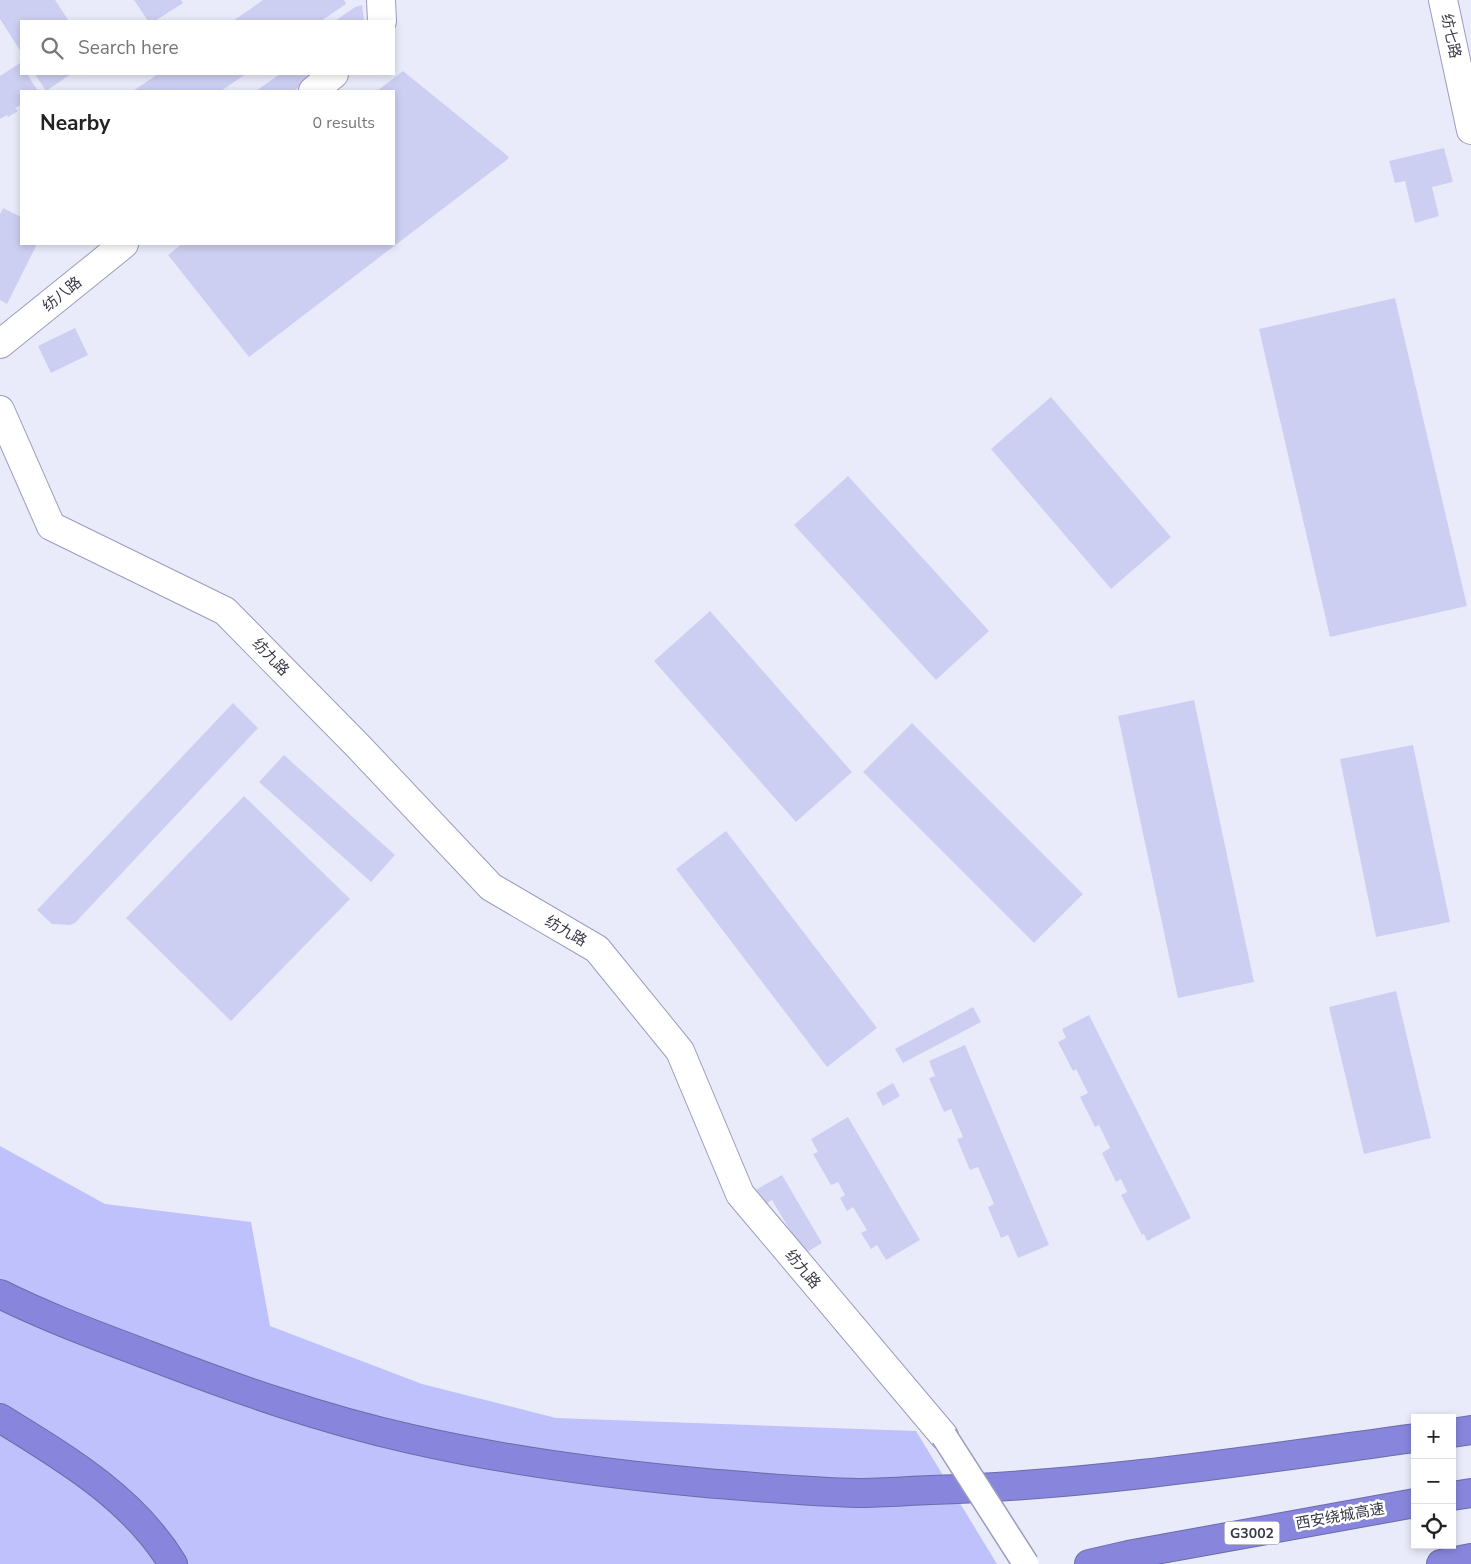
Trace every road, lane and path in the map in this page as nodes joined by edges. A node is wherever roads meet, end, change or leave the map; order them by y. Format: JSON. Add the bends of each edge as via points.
{"nodes":[{"id":1,"x":381,"y":0,"type":"edge"},
{"id":2,"x":1443,"y":0,"type":"edge"},
{"id":3,"x":382,"y":20,"type":"edge"},
{"id":4,"x":333,"y":75,"type":"edge"},
{"id":5,"x":314,"y":90,"type":"edge"},
{"id":6,"x":1471,"y":130,"type":"edge"},
{"id":7,"x":123,"y":245,"type":"edge"},
{"id":8,"x":0,"y":344,"type":"edge"},
{"id":9,"x":0,"y":410,"type":"edge"},
{"id":10,"x":0,"y":1294,"type":"edge"},
{"id":11,"x":0,"y":1418,"type":"edge"},
{"id":12,"x":1471,"y":1430,"type":"edge"},
{"id":13,"x":1456,"y":1432,"type":"edge"},
{"id":14,"x":944,"y":1436,"type":"joint"},
{"id":15,"x":1411,"y":1439,"type":"edge"},
{"id":16,"x":1471,"y":1493,"type":"edge"},
{"id":17,"x":1456,"y":1495,"type":"edge"},
{"id":18,"x":1411,"y":1504,"type":"edge"},
{"id":19,"x":1471,"y":1558,"type":"edge"},
{"id":20,"x":173,"y":1564,"type":"edge"},
{"id":21,"x":1026,"y":1564,"type":"edge"},
{"id":22,"x":1089,"y":1564,"type":"edge"},
{"id":23,"x":1441,"y":1564,"type":"edge"}],
"edges":[{"from":1,"to":3,"type":"street"},
{"from":2,"to":6,"type":"street","name":"纺七路"},
{"from":4,"to":5,"type":"street"},
{"from":7,"to":8,"type":"street","name":"纺八路"},
{"from":9,"to":14,"type":"street","name":"纺九路","via":[[51,526],[225,610],[491,887],[597,949],[680,1051],[740,1194]]},
{"from":10,"to":15,"type":"highway","via":[[74,1327],[223,1384],[336,1419],[485,1454],[567,1468],[666,1479],[858,1493],[1027,1486]]},
{"from":11,"to":20,"type":"highway","via":[[84,1472],[131,1511],[161,1544]]},
{"from":12,"to":13,"type":"highway"},
{"from":14,"to":21,"type":"street","name":"纺九路","bridge":true},
{"from":16,"to":17,"type":"highway"},
{"from":18,"to":22,"type":"highway","name":"西安绕城高速","number":"G3002"},
{"from":19,"to":23,"type":"highway"}]}
